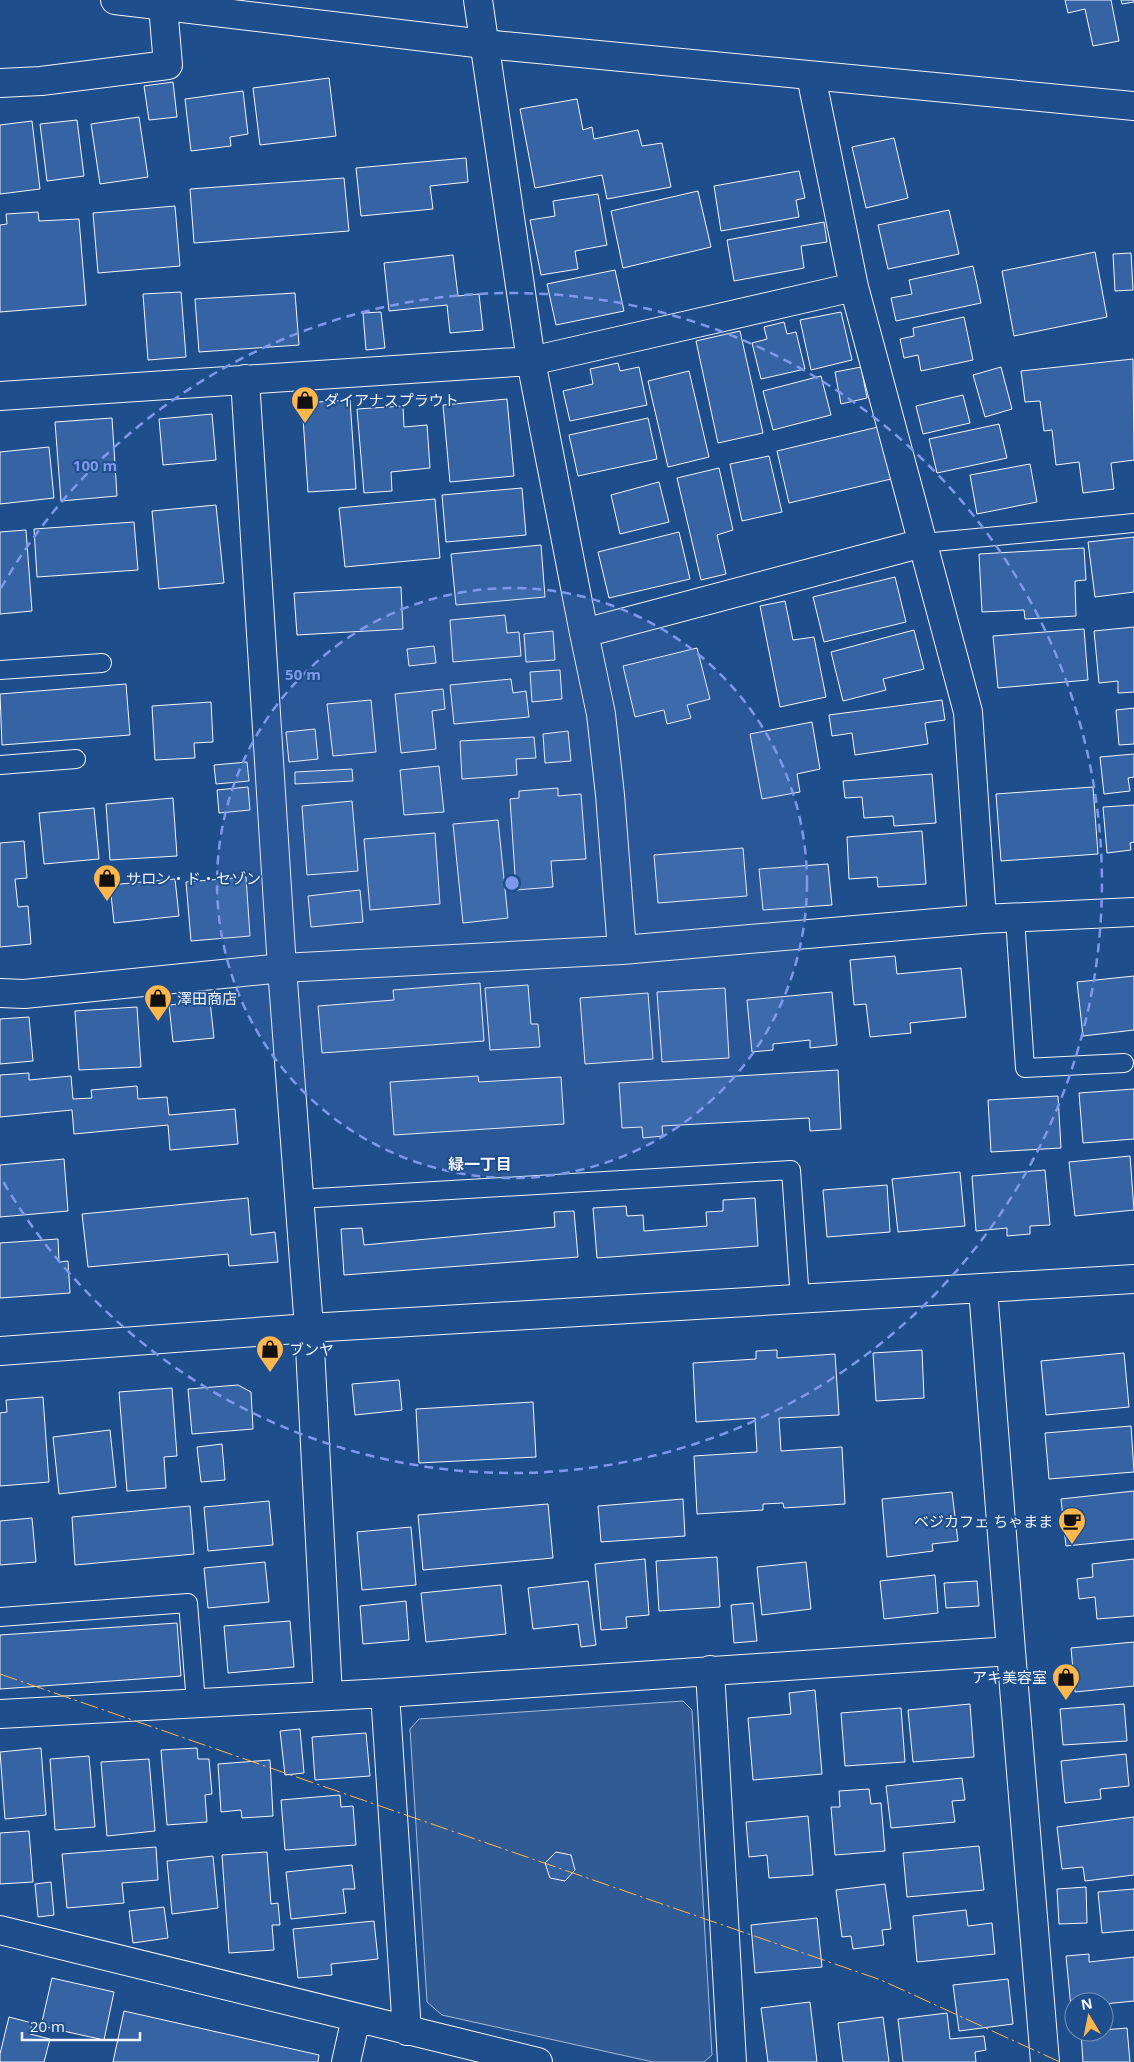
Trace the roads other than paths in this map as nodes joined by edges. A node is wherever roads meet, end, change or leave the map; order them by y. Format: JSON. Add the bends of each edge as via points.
{"nodes":[{"id":1,"x":115,"y":0,"type":"edge"},
{"id":2,"x":478,"y":0,"type":"edge"},
{"id":3,"x":163,"y":6,"type":"junction"},
{"id":4,"x":240,"y":7,"type":"edge"},
{"id":5,"x":484,"y":44,"type":"junction"},
{"id":6,"x":811,"y":76,"type":"junction"},
{"id":7,"x":0,"y":82,"type":"edge"},
{"id":8,"x":1134,"y":106,"type":"edge"},
{"id":9,"x":854,"y":287,"type":"junction"},
{"id":10,"x":531,"y":361,"type":"junction"},
{"id":11,"x":245,"y":380,"type":"junction"},
{"id":12,"x":0,"y":396,"type":"edge"},
{"id":13,"x":1134,"y":523,"type":"edge"},
{"id":14,"x":923,"y":543,"type":"junction"},
{"id":15,"x":584,"y":633,"type":"junction"},
{"id":16,"x":102,"y":663,"type":"dead end"},
{"id":17,"x":0,"y":670,"type":"edge"},
{"id":18,"x":76,"y":760,"type":"dead end"},
{"id":19,"x":0,"y":764,"type":"edge"},
{"id":20,"x":1134,"y":912,"type":"edge"},
{"id":21,"x":1014,"y":918,"type":"junction"},
{"id":22,"x":982,"y":919,"type":"junction"},
{"id":23,"x":622,"y":950,"type":"junction"},
{"id":24,"x":282,"y":968,"type":"junction"},
{"id":25,"x":0,"y":993,"type":"edge"},
{"id":26,"x":1124,"y":1063,"type":"dead end"},
{"id":27,"x":299,"y":1199,"type":"junction"},
{"id":28,"x":1134,"y":1279,"type":"edge"},
{"id":29,"x":984,"y":1289,"type":"junction"},
{"id":30,"x":800,"y":1300,"type":"junction"},
{"id":31,"x":309,"y":1328,"type":"junction"},
{"id":32,"x":0,"y":1351,"type":"edge"},
{"id":33,"x":0,"y":1618,"type":"edge"},
{"id":34,"x":1011,"y":1650,"type":"junction"},
{"id":35,"x":710,"y":1670,"type":"junction"},
{"id":36,"x":385,"y":1693,"type":"junction"},
{"id":37,"x":328,"y":1696,"type":"junction"},
{"id":38,"x":196,"y":1703,"type":"junction"},
{"id":39,"x":0,"y":1714,"type":"edge"},
{"id":40,"x":0,"y":1930,"type":"edge"},
{"id":41,"x":356,"y":2018,"type":"junction"},
{"id":42,"x":407,"y":2031,"type":"junction"},
{"id":43,"x":346,"y":2062,"type":"edge"},
{"id":44,"x":538,"y":2062,"type":"edge"},
{"id":45,"x":732,"y":2062,"type":"edge"},
{"id":46,"x":1045,"y":2062,"type":"edge"}],
"edges":[{"from":1,"to":3,"type":"street"},
{"from":2,"to":5,"type":"street"},
{"from":3,"to":4,"type":"street"},
{"from":3,"to":7,"type":"street","via":[[168,66],[41,81]]},
{"from":4,"to":5,"type":"street"},
{"from":5,"to":6,"type":"street"},
{"from":5,"to":10,"type":"street"},
{"from":6,"to":8,"type":"street"},
{"from":6,"to":9,"type":"street"},
{"from":9,"to":10,"type":"street"},
{"from":9,"to":14,"type":"street"},
{"from":10,"to":11,"type":"street"},
{"from":10,"to":15,"type":"street"},
{"from":11,"to":12,"type":"street"},
{"from":11,"to":24,"type":"street"},
{"from":13,"to":14,"type":"lane"},
{"from":14,"to":15,"type":"street"},
{"from":14,"to":22,"type":"street","via":[[968,712]]},
{"from":15,"to":23,"type":"street","via":[[601,714]]},
{"from":16,"to":17,"type":"lane"},
{"from":18,"to":19,"type":"lane"},
{"from":20,"to":21,"type":"street"},
{"from":21,"to":22,"type":"street"},
{"from":21,"to":26,"type":"lane","via":[[1025,1068]]},
{"from":22,"to":23,"type":"street"},
{"from":23,"to":24,"type":"street"},
{"from":24,"to":25,"type":"street","via":[[24,994]]},
{"from":24,"to":27,"type":"street"},
{"from":27,"to":30,"type":"lane","via":[[792,1170]]},
{"from":27,"to":31,"type":"street"},
{"from":28,"to":29,"type":"street"},
{"from":29,"to":30,"type":"street"},
{"from":29,"to":34,"type":"street"},
{"from":30,"to":31,"type":"street"},
{"from":31,"to":32,"type":"street"},
{"from":31,"to":37,"type":"street"},
{"from":33,"to":38,"type":"lane","via":[[188,1602]]},
{"from":34,"to":35,"type":"street"},
{"from":34,"to":46,"type":"street"},
{"from":35,"to":36,"type":"street"},
{"from":35,"to":45,"type":"street"},
{"from":36,"to":37,"type":"street"},
{"from":36,"to":42,"type":"street"},
{"from":37,"to":38,"type":"street"},
{"from":38,"to":39,"type":"street"},
{"from":40,"to":41,"type":"street"},
{"from":41,"to":42,"type":"street"},
{"from":41,"to":43,"type":"street"},
{"from":42,"to":44,"type":"street"}]}
